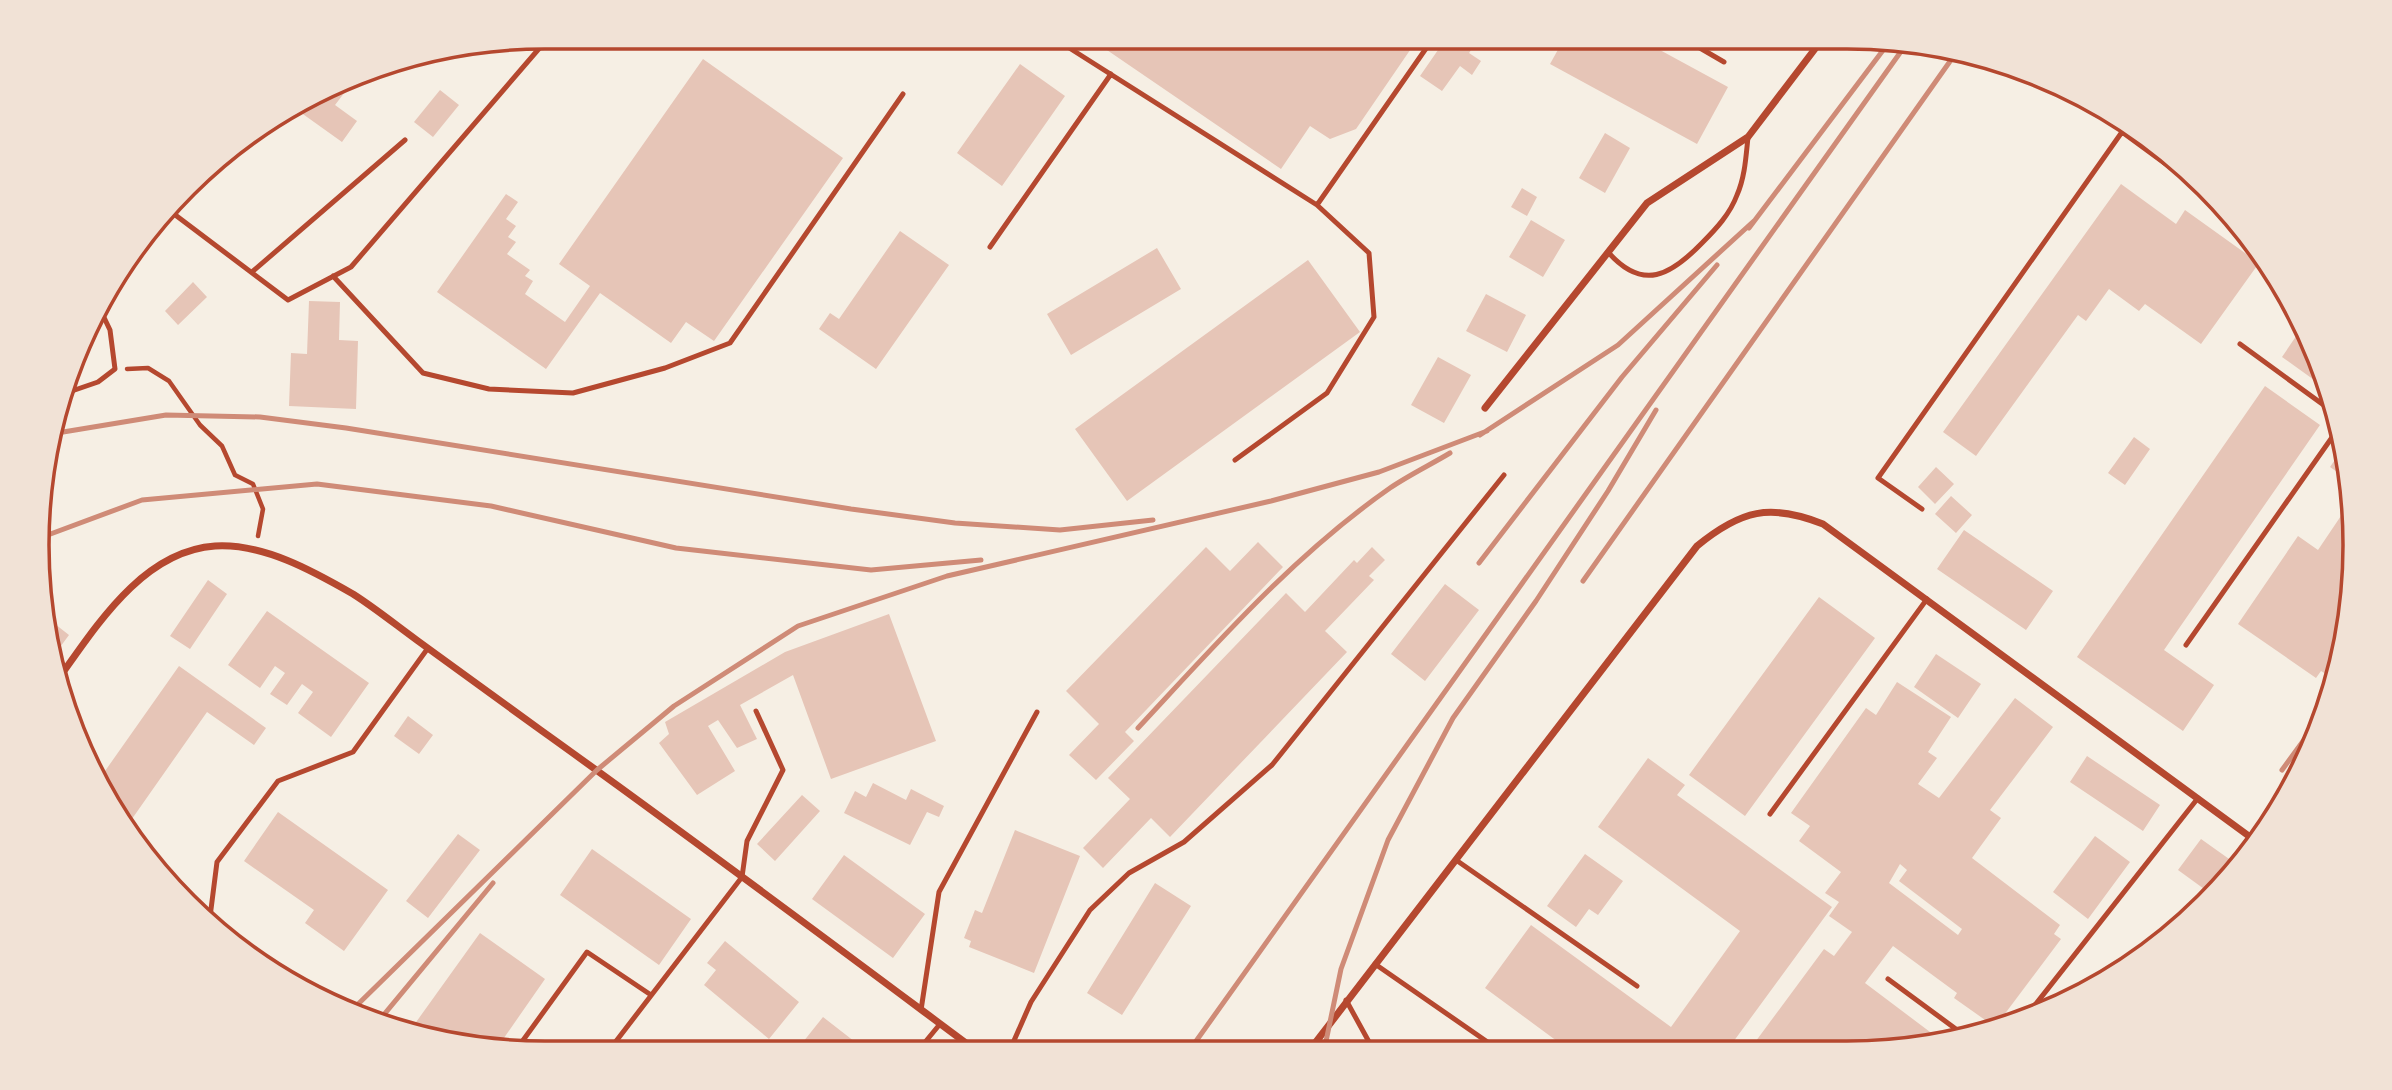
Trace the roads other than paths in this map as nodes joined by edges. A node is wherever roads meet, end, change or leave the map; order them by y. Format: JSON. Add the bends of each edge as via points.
{"nodes":[{"id":1,"x":538,"y":49,"type":"edge"},
{"id":2,"x":1071,"y":49,"type":"edge"},
{"id":3,"x":1426,"y":49,"type":"edge"},
{"id":4,"x":1702,"y":49,"type":"edge"},
{"id":5,"x":1815,"y":49,"type":"edge"},
{"id":6,"x":1724,"y":62,"type":"dead end"},
{"id":7,"x":1111,"y":75,"type":"junction"},
{"id":8,"x":903,"y":94,"type":"dead end"},
{"id":9,"x":2122,"y":132,"type":"edge"},
{"id":10,"x":1748,"y":137,"type":"junction"},
{"id":11,"x":2130,"y":138,"type":"edge"},
{"id":12,"x":405,"y":140,"type":"dead end"},
{"id":13,"x":2156,"y":157,"type":"edge"},
{"id":14,"x":1317,"y":205,"type":"junction"},
{"id":15,"x":175,"y":215,"type":"edge"},
{"id":16,"x":990,"y":247,"type":"dead end"},
{"id":17,"x":1608,"y":252,"type":"junction"},
{"id":18,"x":252,"y":272,"type":"junction"},
{"id":19,"x":334,"y":276,"type":"junction"},
{"id":20,"x":104,"y":318,"type":"edge"},
{"id":21,"x":2239,"y":344,"type":"dead end"},
{"id":22,"x":74,"y":390,"type":"edge"},
{"id":23,"x":2322,"y":404,"type":"edge"},
{"id":24,"x":1485,"y":408,"type":"dead end"},
{"id":25,"x":2331,"y":439,"type":"edge"},
{"id":26,"x":1236,"y":460,"type":"dead end"},
{"id":27,"x":1504,"y":475,"type":"dead end"},
{"id":28,"x":1922,"y":509,"type":"dead end"},
{"id":29,"x":1927,"y":599,"type":"junction"},
{"id":30,"x":2186,"y":645,"type":"dead end"},
{"id":31,"x":428,"y":648,"type":"junction"},
{"id":32,"x":65,"y":670,"type":"edge"},
{"id":33,"x":756,"y":711,"type":"dead end"},
{"id":34,"x":1037,"y":712,"type":"dead end"},
{"id":35,"x":2198,"y":798,"type":"junction"},
{"id":36,"x":1770,"y":814,"type":"dead end"},
{"id":37,"x":2249,"y":835,"type":"edge"},
{"id":38,"x":1456,"y":860,"type":"junction"},
{"id":39,"x":741,"y":877,"type":"junction"},
{"id":40,"x":211,"y":911,"type":"edge"},
{"id":41,"x":1375,"y":964,"type":"junction"},
{"id":42,"x":1888,"y":979,"type":"dead end"},
{"id":43,"x":1637,"y":986,"type":"dead end"},
{"id":44,"x":651,"y":995,"type":"junction"},
{"id":45,"x":1346,"y":1000,"type":"junction"},
{"id":46,"x":2036,"y":1003,"type":"edge"},
{"id":47,"x":921,"y":1010,"type":"junction"},
{"id":48,"x":940,"y":1024,"type":"junction"},
{"id":49,"x":1955,"y":1028,"type":"edge"},
{"id":50,"x":523,"y":1040,"type":"edge"},
{"id":51,"x":616,"y":1041,"type":"edge"},
{"id":52,"x":926,"y":1041,"type":"edge"},
{"id":53,"x":963,"y":1041,"type":"edge"},
{"id":54,"x":1014,"y":1041,"type":"edge"},
{"id":55,"x":1316,"y":1041,"type":"edge"},
{"id":56,"x":1369,"y":1041,"type":"edge"},
{"id":57,"x":1486,"y":1041,"type":"edge"}],
"edges":[{"from":1,"to":19,"type":"lane","via":[[351,267]]},
{"from":2,"to":7,"type":"lane"},
{"from":3,"to":14,"type":"lane"},
{"from":4,"to":6,"type":"lane"},
{"from":5,"to":10,"type":"street"},
{"from":7,"to":14,"type":"lane"},
{"from":7,"to":16,"type":"lane"},
{"from":8,"to":19,"type":"lane","via":[[730,343],[665,368],[573,393],[489,389],[423,373]]},
{"from":9,"to":28,"type":"lane","via":[[1878,478]]},
{"from":10,"to":17,"type":"street","via":[[1647,203]]},
{"from":10,"to":17,"type":"lane","via":[[1737,195],[1723,221],[1683,263],[1662,275],[1640,275]]},
{"from":11,"to":13,"type":"lane"},
{"from":12,"to":18,"type":"lane"},
{"from":14,"to":26,"type":"lane","via":[[1369,253],[1374,317],[1327,393]]},
{"from":15,"to":18,"type":"lane"},
{"from":17,"to":24,"type":"street"},
{"from":18,"to":19,"type":"lane","via":[[288,300]]},
{"from":20,"to":22,"type":"lane","via":[[115,369],[98,382]]},
{"from":21,"to":23,"type":"lane"},
{"from":25,"to":30,"type":"lane"},
{"from":27,"to":54,"type":"lane","via":[[1272,765],[1184,842],[1129,873],[1090,910],[1031,1002]]},
{"from":29,"to":35,"type":"street"},
{"from":29,"to":36,"type":"lane"},
{"from":29,"to":38,"type":"street","via":[[1823,524],[1796,513],[1770,510],[1719,528],[1697,546]]},
{"from":31,"to":32,"type":"street","via":[[354,595],[294,563],[255,550],[215,546],[183,553],[126,591]]},
{"from":31,"to":39,"type":"street"},
{"from":31,"to":40,"type":"lane","via":[[353,752],[278,780],[217,862]]},
{"from":33,"to":39,"type":"lane","via":[[783,770],[747,841]]},
{"from":34,"to":47,"type":"lane","via":[[939,892]]},
{"from":35,"to":37,"type":"street"},
{"from":35,"to":46,"type":"lane"},
{"from":38,"to":41,"type":"street"},
{"from":38,"to":43,"type":"lane"},
{"from":39,"to":44,"type":"lane"},
{"from":39,"to":47,"type":"street"},
{"from":41,"to":45,"type":"street"},
{"from":41,"to":57,"type":"lane"},
{"from":42,"to":49,"type":"lane"},
{"from":44,"to":50,"type":"lane","via":[[587,952]]},
{"from":44,"to":51,"type":"lane"},
{"from":45,"to":55,"type":"street"},
{"from":45,"to":56,"type":"lane"},
{"from":47,"to":48,"type":"street"},
{"from":48,"to":52,"type":"lane"},
{"from":48,"to":53,"type":"street"}]}
